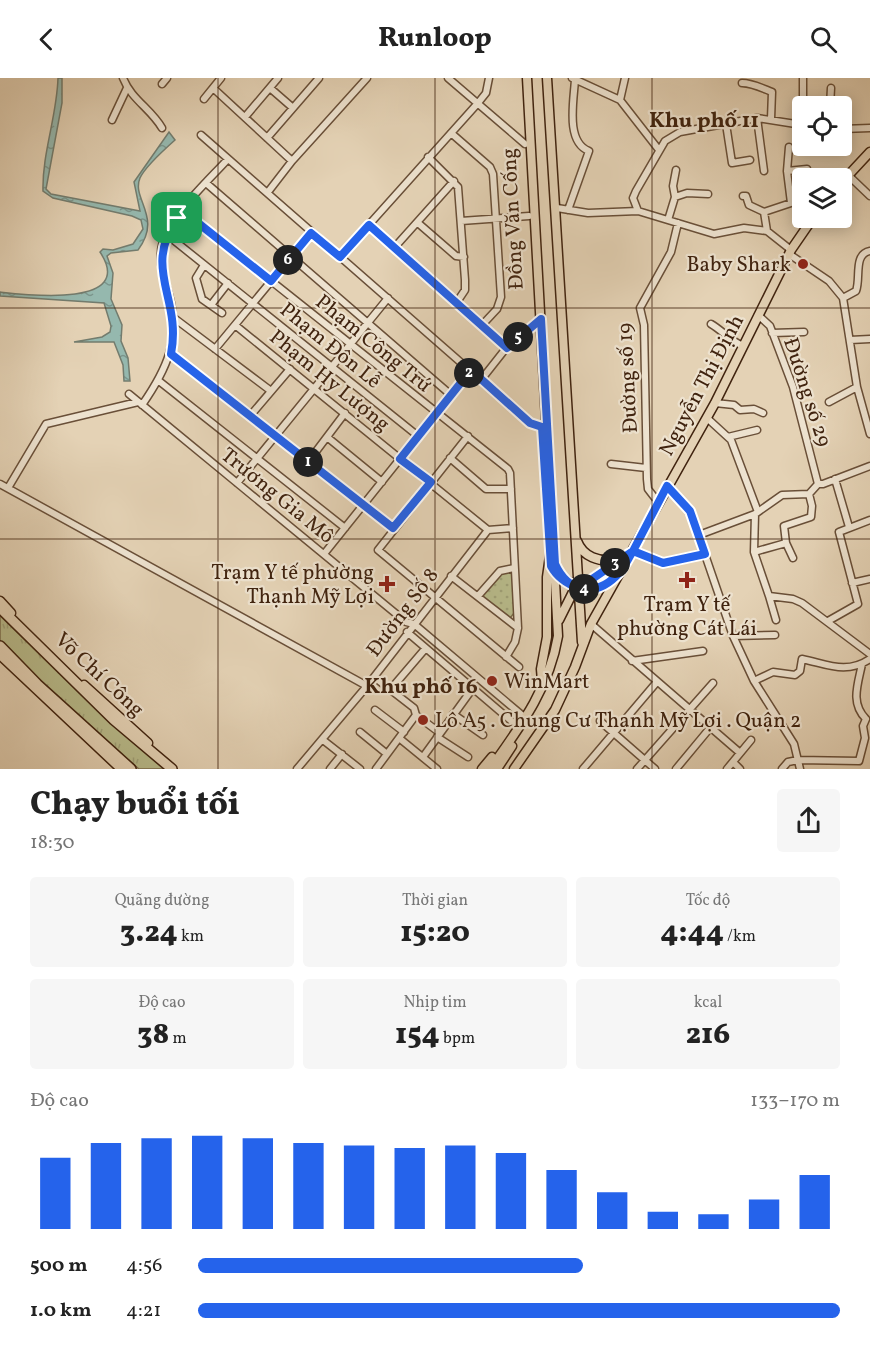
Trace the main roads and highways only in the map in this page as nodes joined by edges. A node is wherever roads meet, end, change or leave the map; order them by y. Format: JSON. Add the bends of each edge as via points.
{"nodes":[{"id":1,"x":525,"y":78,"type":"edge"},
{"id":2,"x":549,"y":78,"type":"edge"},
{"id":3,"x":528,"y":145,"type":"junction"},
{"id":4,"x":870,"y":152,"type":"edge"},
{"id":5,"x":852,"y":171,"type":"edge"},
{"id":6,"x":806,"y":228,"type":"edge"},
{"id":7,"x":538,"y":320,"type":"junction"},
{"id":8,"x":565,"y":357,"type":"junction"},
{"id":9,"x":576,"y":536,"type":"junction"},
{"id":10,"x":552,"y":543,"type":"junction"},
{"id":11,"x":633,"y":551,"type":"junction"},
{"id":12,"x":550,"y":555,"type":"junction"},
{"id":13,"x":621,"y":559,"type":"junction"},
{"id":14,"x":547,"y":569,"type":"junction"},
{"id":15,"x":620,"y":572,"type":"junction"},
{"id":16,"x":559,"y":576,"type":"junction"},
{"id":17,"x":579,"y":588,"type":"junction"},
{"id":18,"x":0,"y":602,"type":"edge"},
{"id":19,"x":0,"y":608,"type":"edge"},
{"id":20,"x":558,"y":623,"type":"junction"},
{"id":21,"x":582,"y":643,"type":"junction"},
{"id":22,"x":0,"y":646,"type":"edge"},
{"id":23,"x":0,"y":655,"type":"edge"},
{"id":24,"x":575,"y":667,"type":"junction"},
{"id":25,"x":544,"y":682,"type":"junction"},
{"id":26,"x":544,"y":727,"type":"junction"},
{"id":27,"x":518,"y":728,"type":"junction"},
{"id":28,"x":503,"y":747,"type":"junction"},
{"id":29,"x":121,"y":769,"type":"edge"},
{"id":30,"x":131,"y":769,"type":"edge"},
{"id":31,"x":172,"y":769,"type":"edge"},
{"id":32,"x":178,"y":769,"type":"edge"},
{"id":33,"x":482,"y":769,"type":"edge"},
{"id":34,"x":489,"y":769,"type":"edge"},
{"id":35,"x":497,"y":769,"type":"edge"},
{"id":36,"x":507,"y":769,"type":"edge"},
{"id":37,"x":514,"y":769,"type":"edge"},
{"id":38,"x":519,"y":769,"type":"edge"}],
"edges":[{"from":1,"to":3,"type":"main road","name":"Đồng Văn Cống"},
{"from":2,"to":8,"type":"main road","name":"Đồng Văn Cống"},
{"from":2,"to":8,"type":"main road","name":"Đồng Văn Cống"},
{"from":3,"to":7,"type":"main road","name":"Đồng Văn Cống"},
{"from":3,"to":7,"type":"main road","name":"Đồng Văn Cống","via":[[529,216]]},
{"from":4,"to":5,"type":"main road"},
{"from":6,"to":11,"type":"main road","name":"Nguyễn Thị Định"},
{"from":7,"to":10,"type":"main road","name":"Đồng Văn Cống"},
{"from":7,"to":10,"type":"main road","name":"Đồng Văn Cống"},
{"from":8,"to":9,"type":"main road","name":"Đồng Văn Cống"},
{"from":9,"to":13,"type":"main road","via":[[582,551],[593,559]]},
{"from":9,"to":17,"type":"main road","name":"Đồng Văn Cống"},
{"from":10,"to":12,"type":"main road","name":"Đồng Văn Cống"},
{"from":10,"to":16,"type":"main road","name":"Đồng Văn Cống"},
{"from":11,"to":13,"type":"main road"},
{"from":11,"to":15,"type":"main road","name":"Nguyễn Thị Định"},
{"from":12,"to":14,"type":"main road","name":"Đồng Văn Cống"},
{"from":12,"to":16,"type":"main road","via":[[551,566]]},
{"from":13,"to":17,"type":"main road"},
{"from":14,"to":16,"type":"main road"},
{"from":14,"to":25,"type":"main road","name":"Đồng Văn Cống","via":[[549,619]]},
{"from":15,"to":17,"type":"main road","via":[[600,586]]},
{"from":15,"to":21,"type":"main road","name":"Nguyễn Thị Định"},
{"from":16,"to":17,"type":"main road"},
{"from":16,"to":20,"type":"main road"},
{"from":17,"to":20,"type":"main road","via":[[569,598]]},
{"from":17,"to":21,"type":"main road","name":"Đồng Văn Cống"},
{"from":18,"to":32,"type":"main road","name":"Võ Chí Công","via":[[51,654]]},
{"from":19,"to":31,"type":"highway","name":"Võ Chí Công","via":[[114,720]]},
{"from":20,"to":25,"type":"main road"},
{"from":21,"to":24,"type":"main road","name":"Nguyễn Thị Định"},
{"from":22,"to":30,"type":"highway"},
{"from":23,"to":29,"type":"main road"},
{"from":24,"to":26,"type":"main road","name":"Nguyễn Thị Định"},
{"from":24,"to":38,"type":"main road","name":"Nguyễn Thị Định","via":[[574,679],[560,708]]},
{"from":25,"to":27,"type":"main road"},
{"from":26,"to":36,"type":"main road","name":"Nguyễn Thị Định"},
{"from":26,"to":37,"type":"main road","name":"Nguyễn Thị Định"},
{"from":27,"to":28,"type":"main road"},
{"from":27,"to":28,"type":"main road"},
{"from":27,"to":35,"type":"main road"},
{"from":28,"to":33,"type":"main road"},
{"from":28,"to":34,"type":"main road"}]}
